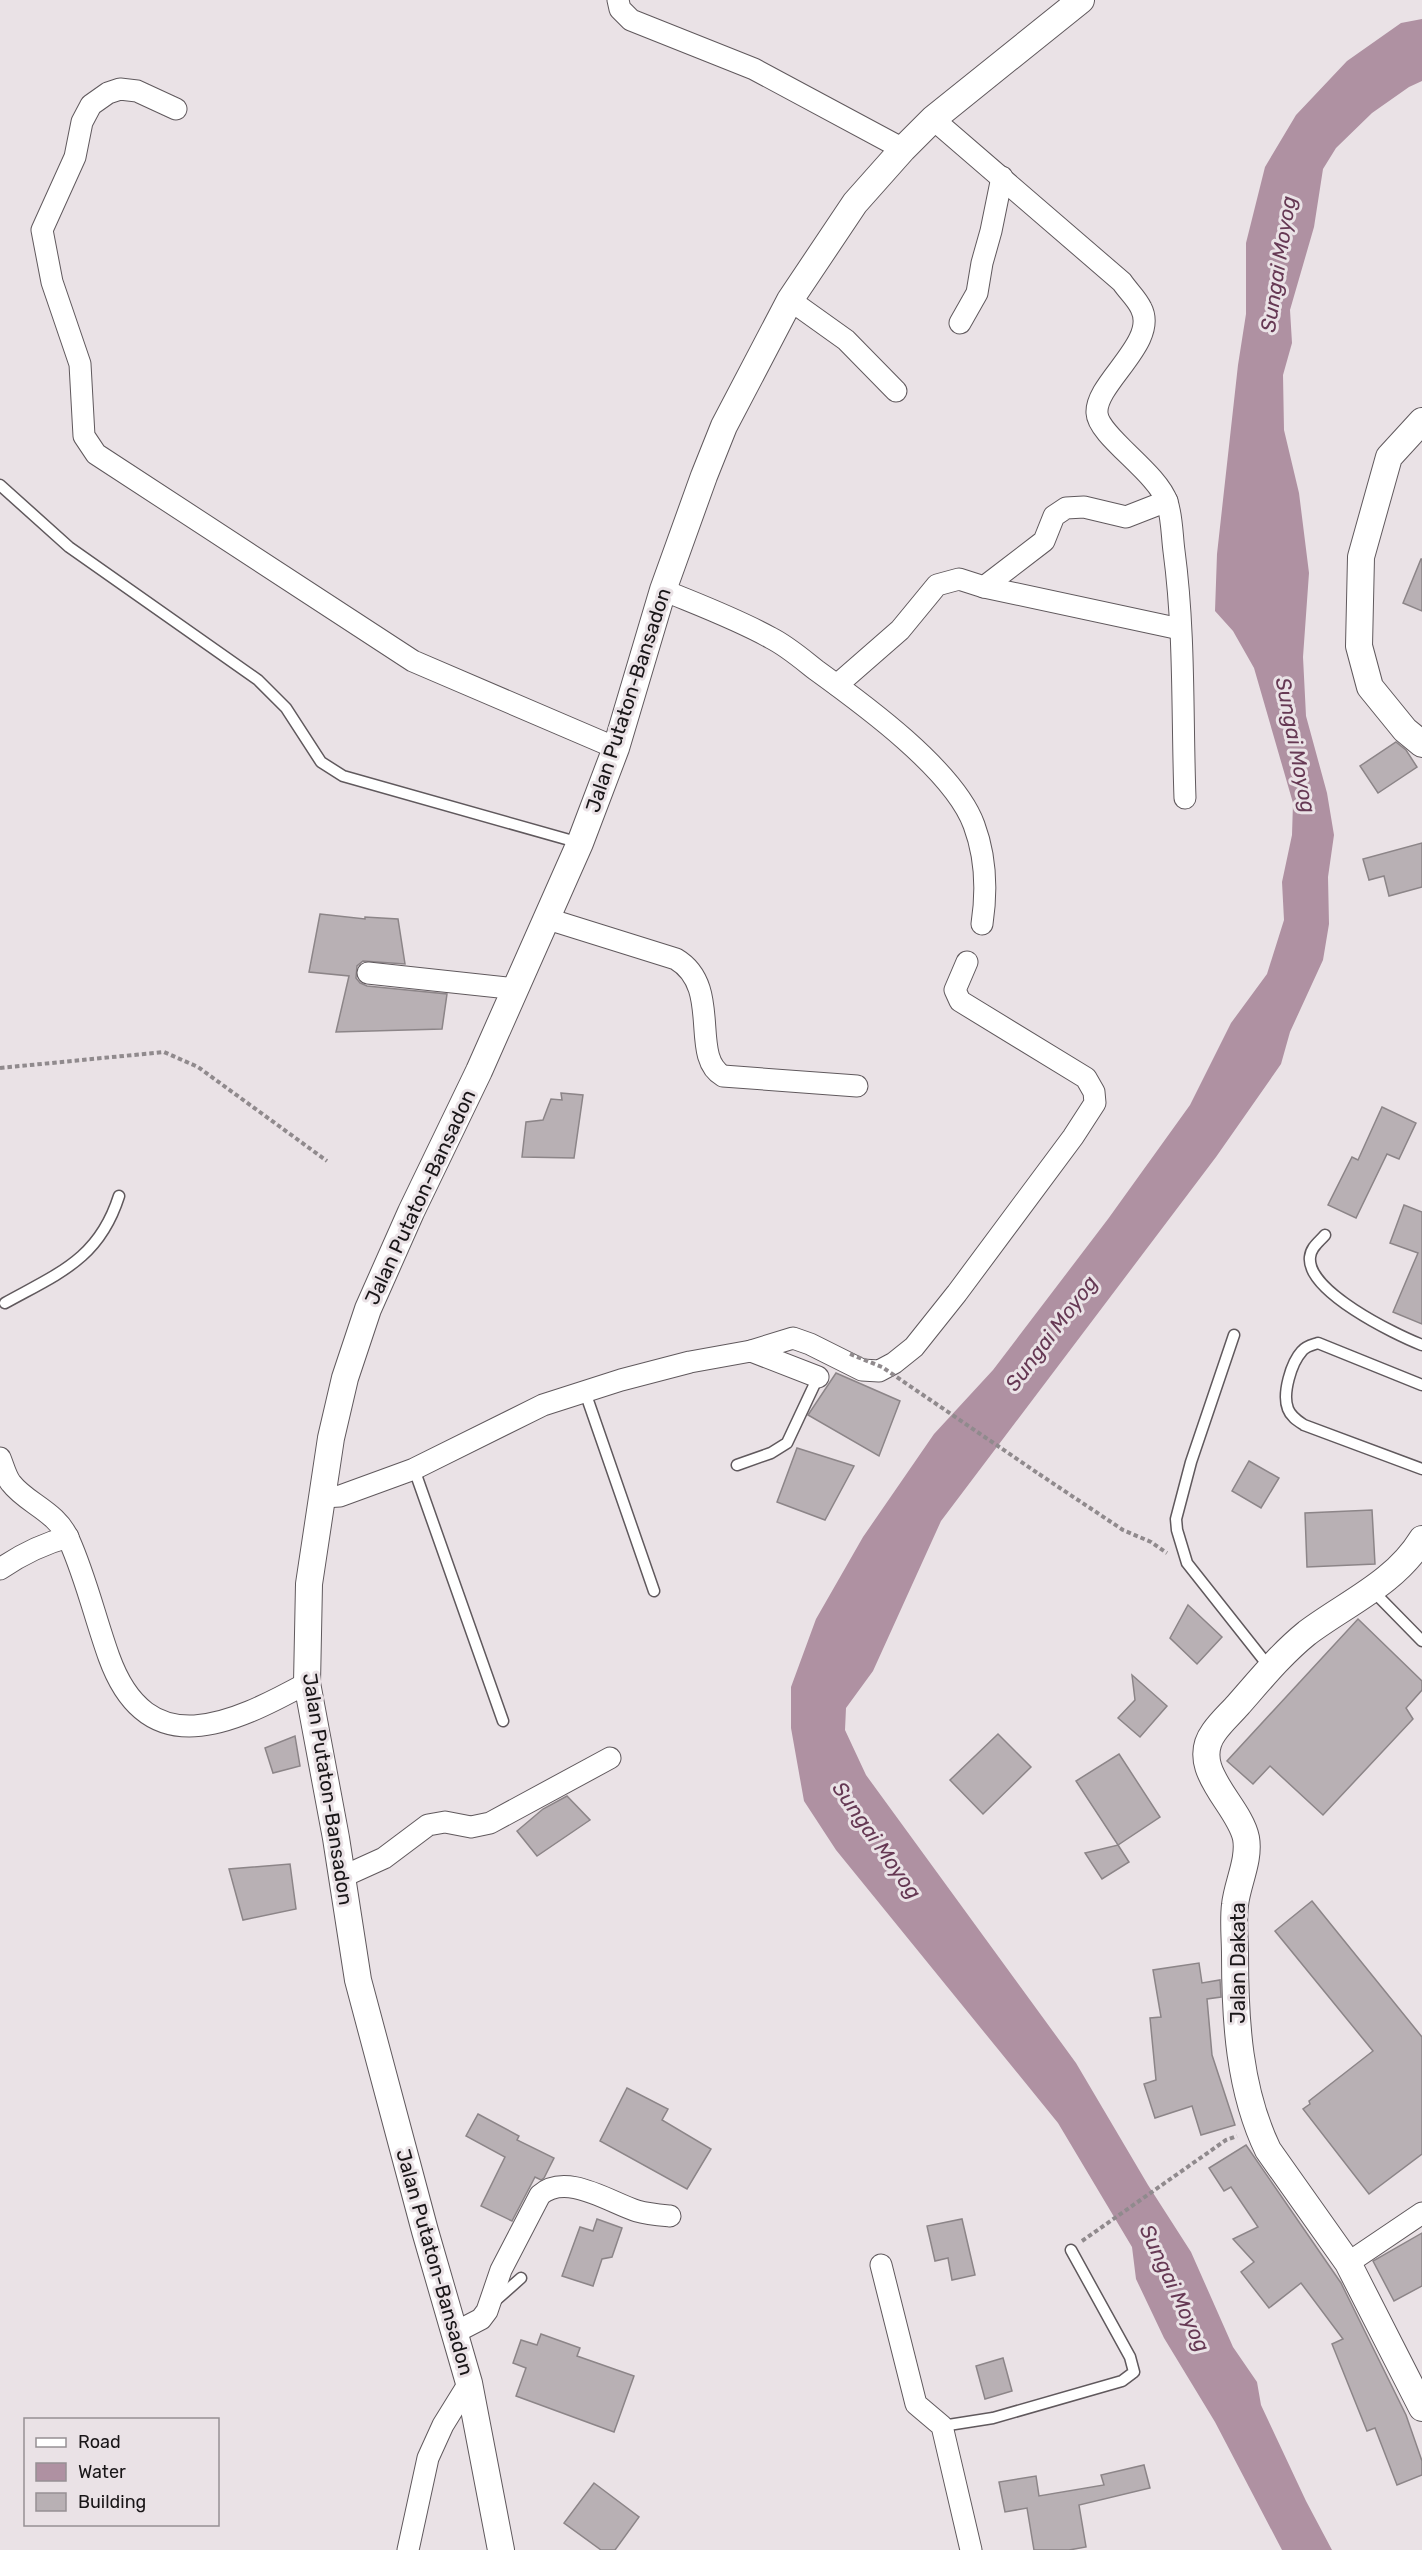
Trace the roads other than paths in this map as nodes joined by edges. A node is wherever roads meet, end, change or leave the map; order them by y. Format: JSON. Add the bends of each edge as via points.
{"nodes":[{"id":1,"x":618,"y":0,"type":"edge"},
{"id":2,"x":1081,"y":0,"type":"edge"},
{"id":3,"x":176,"y":110,"type":"dead end"},
{"id":4,"x":933,"y":119,"type":"junction"},
{"id":5,"x":903,"y":149,"type":"junction"},
{"id":6,"x":1002,"y":177,"type":"junction"},
{"id":7,"x":790,"y":300,"type":"junction"},
{"id":8,"x":960,"y":323,"type":"dead end"},
{"id":9,"x":896,"y":391,"type":"dead end"},
{"id":10,"x":1422,"y":421,"type":"edge"},
{"id":11,"x":0,"y":485,"type":"edge"},
{"id":12,"x":1167,"y":501,"type":"junction"},
{"id":13,"x":984,"y":587,"type":"junction"},
{"id":14,"x":663,"y":590,"type":"junction"},
{"id":15,"x":1180,"y":629,"type":"junction"},
{"id":16,"x":837,"y":685,"type":"junction"},
{"id":17,"x":1422,"y":744,"type":"edge"},
{"id":18,"x":616,"y":748,"type":"junction"},
{"id":19,"x":1185,"y":798,"type":"dead end"},
{"id":20,"x":580,"y":843,"type":"junction"},
{"id":21,"x":548,"y":919,"type":"junction"},
{"id":22,"x":982,"y":924,"type":"dead end"},
{"id":23,"x":967,"y":962,"type":"dead end"},
{"id":24,"x":368,"y":973,"type":"dead end"},
{"id":25,"x":517,"y":989,"type":"junction"},
{"id":26,"x":857,"y":1086,"type":"dead end"},
{"id":27,"x":118,"y":1196,"type":"dead end"},
{"id":28,"x":1325,"y":1235,"type":"dead end"},
{"id":29,"x":5,"y":1303,"type":"dead end"},
{"id":30,"x":1234,"y":1335,"type":"dead end"},
{"id":31,"x":1422,"y":1345,"type":"edge"},
{"id":32,"x":751,"y":1351,"type":"junction"},
{"id":33,"x":818,"y":1377,"type":"joint"},
{"id":34,"x":1422,"y":1385,"type":"edge"},
{"id":35,"x":585,"y":1392,"type":"junction"},
{"id":36,"x":0,"y":1458,"type":"edge"},
{"id":37,"x":737,"y":1465,"type":"dead end"},
{"id":38,"x":414,"y":1469,"type":"junction"},
{"id":39,"x":1422,"y":1469,"type":"edge"},
{"id":40,"x":323,"y":1497,"type":"junction"},
{"id":41,"x":68,"y":1537,"type":"junction"},
{"id":42,"x":1422,"y":1539,"type":"edge"},
{"id":43,"x":0,"y":1569,"type":"edge"},
{"id":44,"x":1372,"y":1590,"type":"junction"},
{"id":45,"x":654,"y":1591,"type":"dead end"},
{"id":46,"x":1422,"y":1641,"type":"edge"},
{"id":47,"x":1270,"y":1668,"type":"junction"},
{"id":48,"x":307,"y":1683,"type":"junction"},
{"id":49,"x":503,"y":1721,"type":"dead end"},
{"id":50,"x":610,"y":1758,"type":"dead end"},
{"id":51,"x":342,"y":1878,"type":"junction"},
{"id":52,"x":1422,"y":2213,"type":"edge"},
{"id":53,"x":670,"y":2216,"type":"dead end"},
{"id":54,"x":1071,"y":2250,"type":"dead end"},
{"id":55,"x":1348,"y":2263,"type":"junction"},
{"id":56,"x":881,"y":2265,"type":"dead end"},
{"id":57,"x":521,"y":2278,"type":"dead end"},
{"id":58,"x":490,"y":2305,"type":"junction"},
{"id":59,"x":454,"y":2333,"type":"junction"},
{"id":60,"x":1415,"y":2377,"type":"edge"},
{"id":61,"x":469,"y":2383,"type":"junction"},
{"id":62,"x":1422,"y":2408,"type":"edge"},
{"id":63,"x":942,"y":2426,"type":"junction"},
{"id":64,"x":504,"y":2547,"type":"edge"},
{"id":65,"x":408,"y":2550,"type":"edge"},
{"id":66,"x":971,"y":2550,"type":"edge"}],
"edges":[{"from":1,"to":5,"type":"street","via":[[620,9],[638,24],[754,69]]},
{"from":2,"to":4,"type":"street","name":"Jalan Putaton-Bansadon"},
{"from":3,"to":18,"type":"street","via":[[144,93],[120,89],[91,105],[82,122],[75,157],[42,230],[52,282],[80,364],[84,436],[96,454],[413,662]]},
{"from":4,"to":5,"type":"street","name":"Jalan Putaton-Bansadon"},
{"from":4,"to":6,"type":"street"},
{"from":5,"to":7,"type":"street","name":"Jalan Putaton-Bansadon","via":[[855,203]]},
{"from":6,"to":8,"type":"street","via":[[977,293]]},
{"from":6,"to":12,"type":"street","via":[[1122,282],[1143,310],[1143,332],[1102,394],[1097,413],[1102,428],[1150,473]]},
{"from":7,"to":9,"type":"street","via":[[846,340]]},
{"from":7,"to":14,"type":"street","name":"Jalan Putaton-Bansadon","via":[[724,426]]},
{"from":10,"to":17,"type":"street","via":[[1389,457],[1361,558],[1359,646],[1370,687],[1405,730]]},
{"from":11,"to":20,"type":"lane","via":[[69,547],[258,680],[286,708],[321,762],[343,776]]},
{"from":12,"to":13,"type":"street","via":[[1126,517],[1083,507],[1066,508],[1054,516],[1044,541]]},
{"from":12,"to":15,"type":"street"},
{"from":13,"to":15,"type":"street"},
{"from":13,"to":16,"type":"street","via":[[959,579],[937,585],[900,630]]},
{"from":14,"to":16,"type":"street","via":[[773,639]]},
{"from":14,"to":18,"type":"street","name":"Jalan Putaton-Bansadon"},
{"from":15,"to":19,"type":"street"},
{"from":16,"to":22,"type":"street","via":[[928,761],[974,824],[984,871]]},
{"from":18,"to":20,"type":"street","name":"Jalan Putaton-Bansadon"},
{"from":20,"to":21,"type":"street","name":"Jalan Putaton-Bansadon"},
{"from":21,"to":25,"type":"street","name":"Jalan Putaton-Bansadon"},
{"from":21,"to":26,"type":"street","via":[[686,965],[702,999],[710,1063],[723,1076]]},
{"from":23,"to":32,"type":"street","via":[[955,990],[960,1001],[1086,1078],[1095,1103],[957,1293],[914,1347],[894,1363],[879,1371],[862,1370],[793,1338]]},
{"from":24,"to":25,"type":"street"},
{"from":25,"to":40,"type":"street","name":"Jalan Putaton-Bansadon","via":[[368,1309],[345,1378]]},
{"from":27,"to":29,"type":"lane","via":[[104,1233],[85,1255]]},
{"from":28,"to":31,"type":"lane","via":[[1312,1248],[1309,1259],[1314,1277],[1365,1315]]},
{"from":30,"to":47,"type":"lane","via":[[1191,1462],[1177,1530],[1187,1563]]},
{"from":32,"to":33,"type":"street"},
{"from":32,"to":35,"type":"street","via":[[690,1362]]},
{"from":33,"to":37,"type":"lane","via":[[787,1443]]},
{"from":34,"to":39,"type":"lane","via":[[1318,1343],[1300,1352],[1285,1395],[1293,1418],[1304,1425]]},
{"from":35,"to":38,"type":"street","via":[[543,1405]]},
{"from":35,"to":45,"type":"lane"},
{"from":36,"to":41,"type":"street","via":[[10,1483],[48,1513]]},
{"from":38,"to":40,"type":"street","via":[[340,1496]]},
{"from":38,"to":49,"type":"lane"},
{"from":40,"to":48,"type":"street","name":"Jalan Putaton-Bansadon","via":[[309,1584]]},
{"from":41,"to":43,"type":"street","via":[[43,1544]]},
{"from":41,"to":48,"type":"street","via":[[109,1658],[128,1697],[141,1711],[158,1721],[215,1724],[259,1709]]},
{"from":42,"to":44,"type":"street","name":"Jalan Dakata","via":[[1413,1554]]},
{"from":44,"to":46,"type":"lane"},
{"from":44,"to":47,"type":"street","name":"Jalan Dakata","via":[[1306,1634]]},
{"from":47,"to":55,"type":"street","name":"Jalan Dakata","via":[[1214,1732],[1206,1750],[1213,1780],[1237,1815],[1246,1840],[1235,1905],[1236,2023],[1248,2099],[1258,2129],[1268,2150]]},
{"from":48,"to":51,"type":"street","name":"Jalan Putaton-Bansadon"},
{"from":50,"to":51,"type":"street","via":[[490,1823],[471,1827],[445,1822],[428,1825],[384,1858]]},
{"from":51,"to":59,"type":"street","name":"Jalan Putaton-Bansadon","via":[[358,1980]]},
{"from":52,"to":55,"type":"street"},
{"from":53,"to":58,"type":"street","via":[[638,2211],[594,2193],[549,2187],[540,2195],[501,2270]]},
{"from":54,"to":63,"type":"lane","via":[[1130,2356],[1134,2372],[1122,2381],[993,2418]]},
{"from":55,"to":60,"type":"street","name":"Jalan Dakata"},
{"from":56,"to":63,"type":"street","via":[[916,2404]]},
{"from":57,"to":58,"type":"lane"},
{"from":58,"to":59,"type":"street","via":[[481,2319]]},
{"from":59,"to":61,"type":"street","name":"Jalan Putaton-Bansadon"},
{"from":60,"to":62,"type":"street","name":"Jalan Dakata"},
{"from":61,"to":64,"type":"street","name":"Jalan Putaton-Bansadon"},
{"from":61,"to":65,"type":"street","via":[[428,2458]]},
{"from":63,"to":66,"type":"street"}]}
